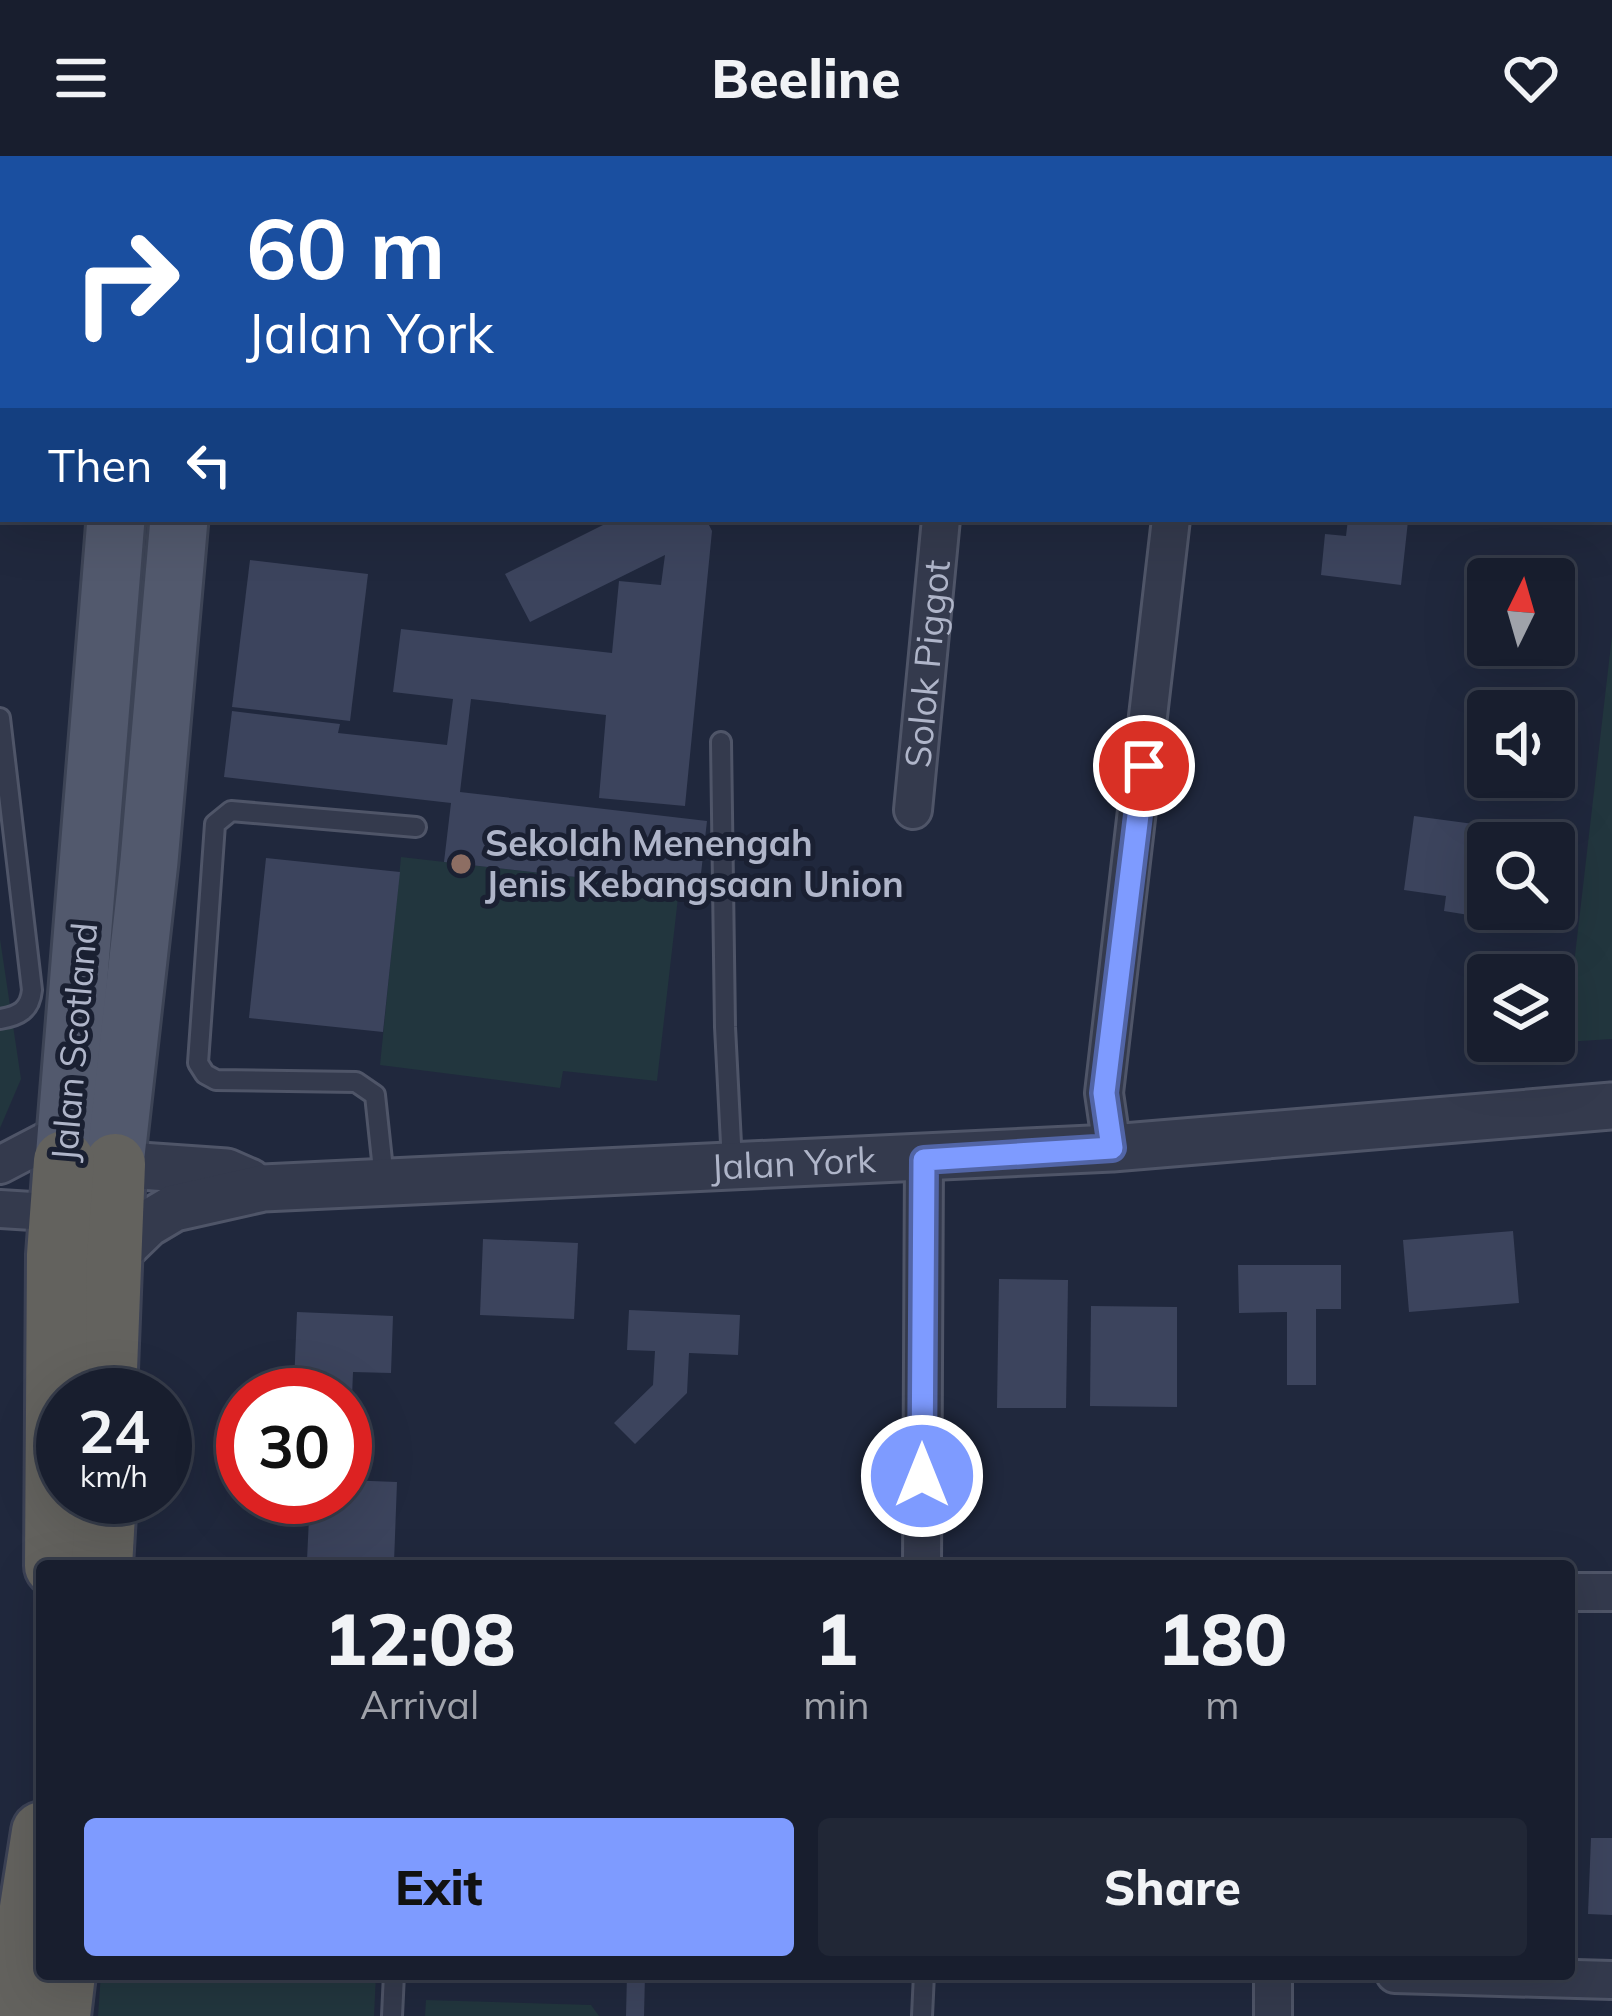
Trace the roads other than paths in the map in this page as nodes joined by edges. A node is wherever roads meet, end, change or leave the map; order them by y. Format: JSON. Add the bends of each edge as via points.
{"nodes":[{"id":1,"x":116,"y":522,"type":"edge"},
{"id":2,"x":179,"y":522,"type":"edge"},
{"id":3,"x":941,"y":522,"type":"edge"},
{"id":4,"x":1171,"y":522,"type":"edge"},
{"id":5,"x":0,"y":718,"type":"edge"},
{"id":6,"x":722,"y":742,"type":"dead end"},
{"id":7,"x":913,"y":810,"type":"dead end"},
{"id":8,"x":416,"y":827,"type":"dead end"},
{"id":9,"x":0,"y":1018,"type":"edge"},
{"id":10,"x":1612,"y":1106,"type":"edge"},
{"id":11,"x":1112,"y":1148,"type":"junction"},
{"id":12,"x":924,"y":1160,"type":"junction"},
{"id":13,"x":732,"y":1165,"type":"junction"},
{"id":14,"x":0,"y":1166,"type":"edge"},
{"id":15,"x":385,"y":1182,"type":"junction"},
{"id":16,"x":263,"y":1188,"type":"junction"},
{"id":17,"x":87,"y":1191,"type":"junction"},
{"id":18,"x":0,"y":1209,"type":"edge"},
{"id":19,"x":103,"y":1368,"type":"edge"},
{"id":20,"x":104,"y":1524,"type":"edge"},
{"id":21,"x":56,"y":1560,"type":"edge"},
{"id":22,"x":102,"y":1560,"type":"edge"},
{"id":23,"x":922,"y":1560,"type":"edge"},
{"id":24,"x":1575,"y":1592,"type":"edge"},
{"id":25,"x":1612,"y":1592,"type":"edge"},
{"id":26,"x":36,"y":1870,"type":"edge"},
{"id":27,"x":1575,"y":1979,"type":"edge"},
{"id":28,"x":64,"y":1980,"type":"edge"},
{"id":29,"x":394,"y":1980,"type":"edge"},
{"id":30,"x":924,"y":1980,"type":"edge"},
{"id":31,"x":1273,"y":1980,"type":"edge"},
{"id":32,"x":1612,"y":1980,"type":"edge"},
{"id":33,"x":13,"y":2016,"type":"edge"},
{"id":34,"x":60,"y":2016,"type":"edge"},
{"id":35,"x":392,"y":2016,"type":"edge"},
{"id":36,"x":922,"y":2016,"type":"edge"},
{"id":37,"x":1274,"y":2016,"type":"edge"}],
"edges":[{"from":1,"to":17,"type":"main road","name":"Jalan Scotland"},
{"from":2,"to":17,"type":"main road","name":"Jalan Scotland","via":[[149,861]]},
{"from":3,"to":7,"type":"street","name":"Solok Piggot"},
{"from":4,"to":11,"type":"street","via":[[1104,1093]]},
{"from":5,"to":9,"type":"lane","via":[[32,990],[27,1007]]},
{"from":6,"to":13,"type":"lane"},
{"from":8,"to":15,"type":"lane","via":[[232,811],[214,824],[198,1063],[216,1080],[368,1087]]},
{"from":10,"to":11,"type":"street","name":"Jalan York"},
{"from":11,"to":12,"type":"street","name":"Jalan York"},
{"from":12,"to":13,"type":"street","name":"Jalan York"},
{"from":12,"to":23,"type":"street"},
{"from":13,"to":15,"type":"street","name":"Jalan York"},
{"from":14,"to":17,"type":"street"},
{"from":15,"to":16,"type":"street","name":"Jalan York"},
{"from":16,"to":17,"type":"street","name":"Jalan York","via":[[226,1172]]},
{"from":16,"to":17,"type":"street","name":"Jalan York","via":[[174,1208],[147,1224]]},
{"from":17,"to":18,"type":"street"},
{"from":17,"to":19,"type":"highway","name":"Jalan Scotland"},
{"from":17,"to":21,"type":"highway","name":"Jalan Scotland"},
{"from":20,"to":22,"type":"highway"},
{"from":24,"to":25,"type":"street"},
{"from":26,"to":33,"type":"highway"},
{"from":27,"to":32,"type":"street"},
{"from":28,"to":34,"type":"highway"},
{"from":29,"to":35,"type":"lane"},
{"from":30,"to":36,"type":"lane"},
{"from":31,"to":37,"type":"street"}]}
